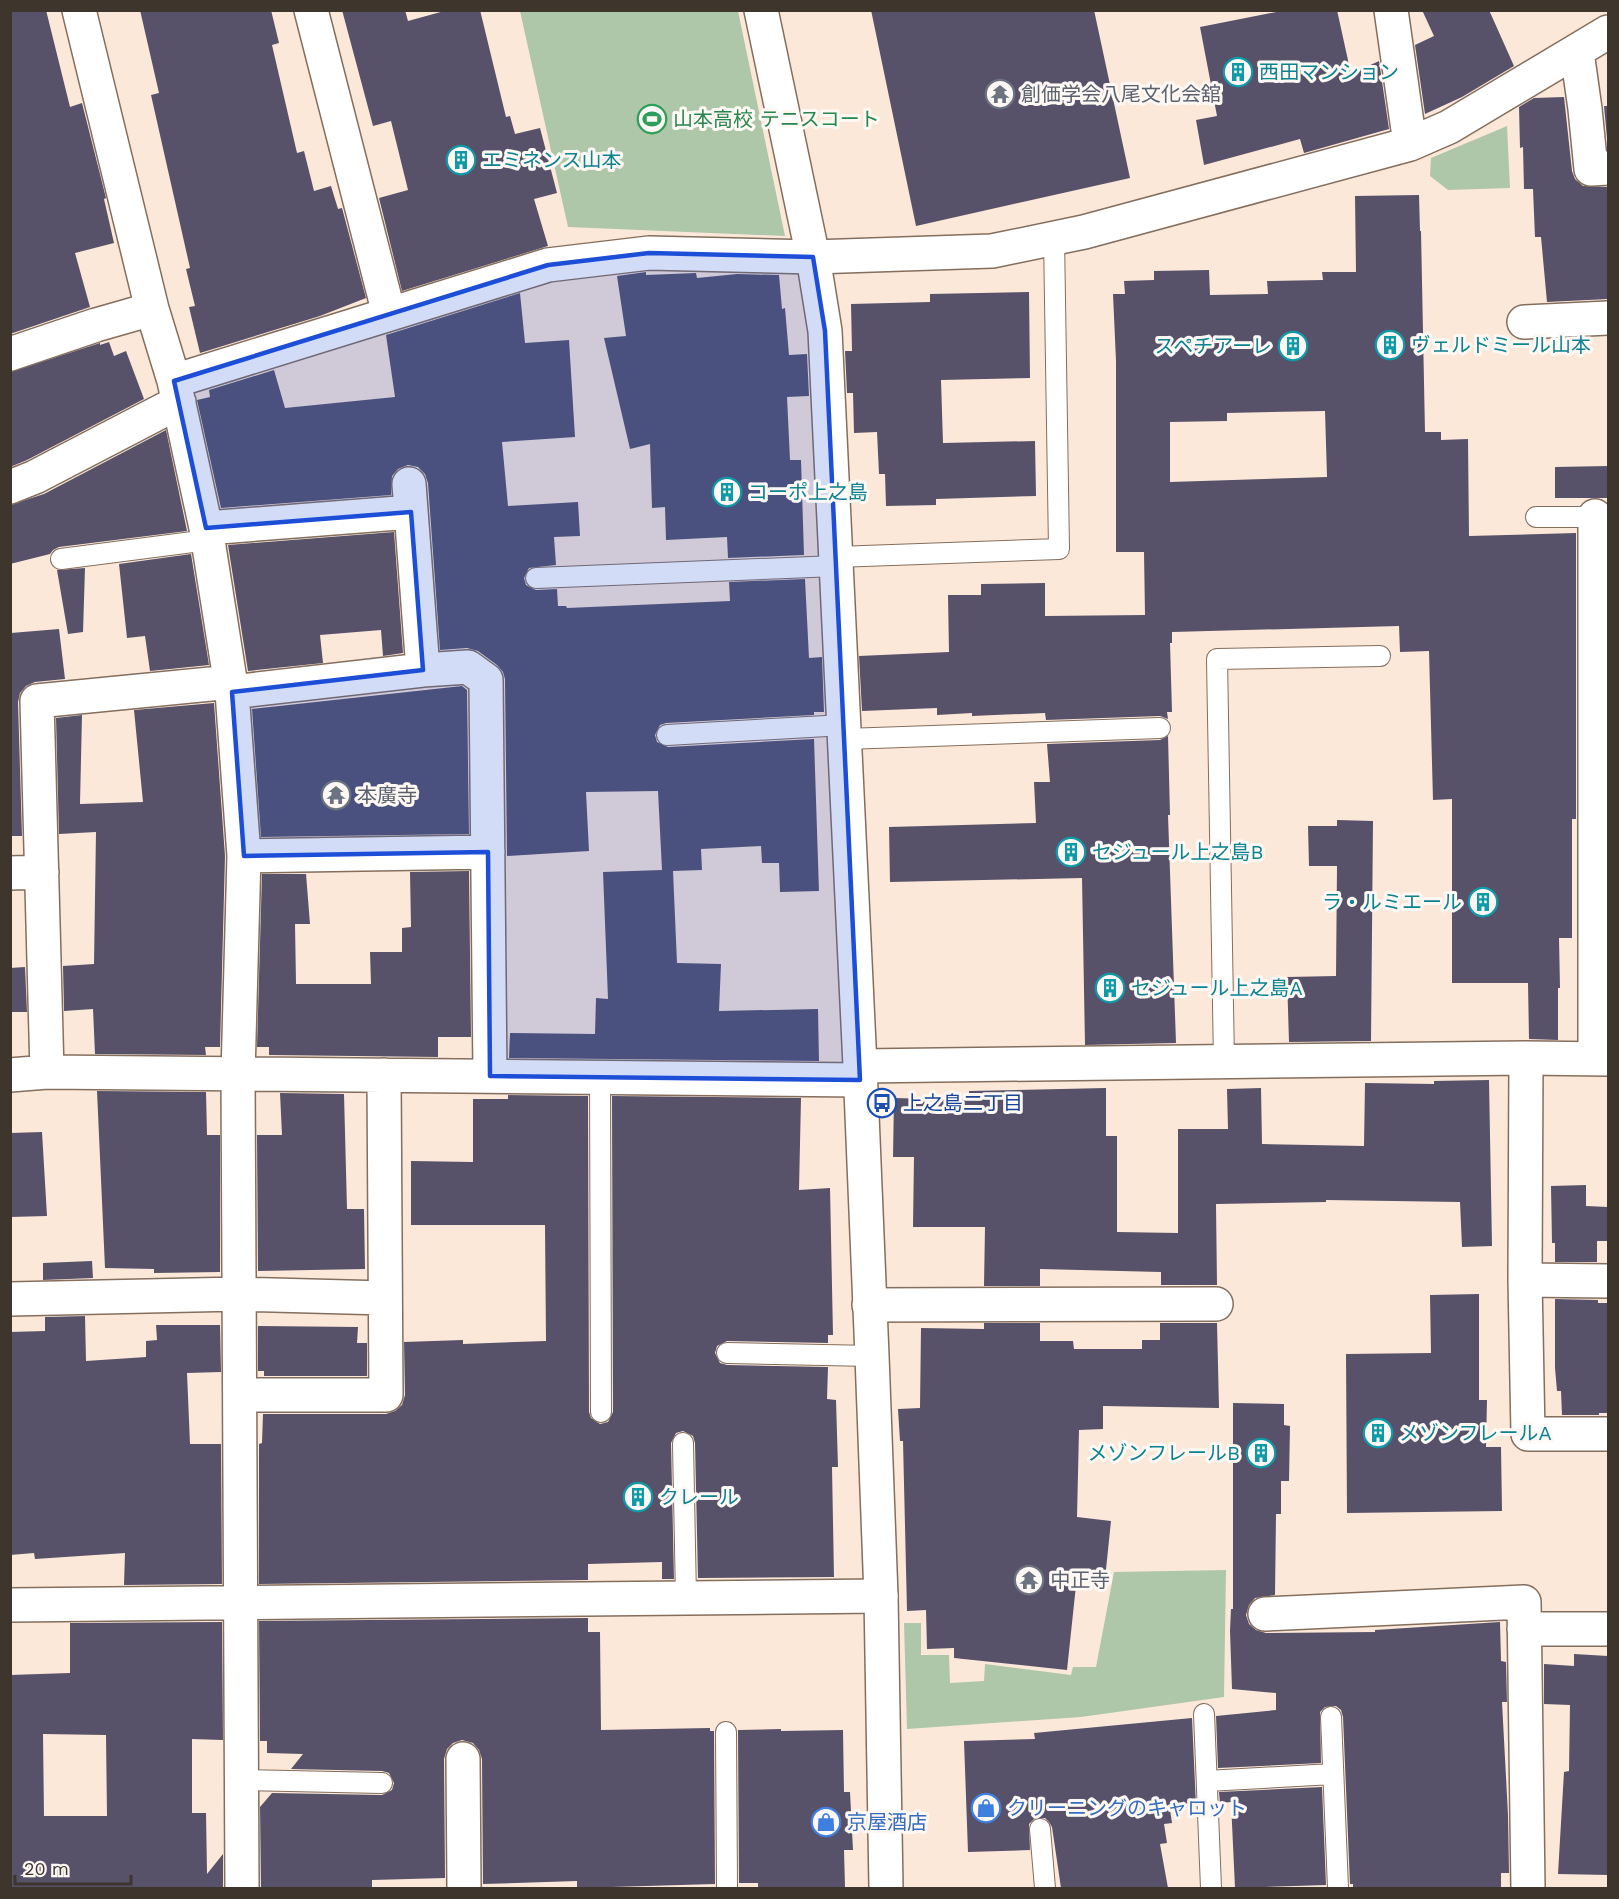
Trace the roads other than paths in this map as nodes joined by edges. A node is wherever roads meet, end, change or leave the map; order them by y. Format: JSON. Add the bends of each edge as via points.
{"nodes":[{"id":1,"x":79,"y":10,"type":"edge"},
{"id":2,"x":311,"y":10,"type":"edge"},
{"id":3,"x":761,"y":10,"type":"edge"},
{"id":4,"x":1391,"y":10,"type":"edge"},
{"id":5,"x":1608,"y":32,"type":"edge"},
{"id":6,"x":1577,"y":52,"type":"junction"},
{"id":7,"x":1410,"y":144,"type":"junction"},
{"id":8,"x":1608,"y":168,"type":"edge"},
{"id":9,"x":1054,"y":238,"type":"junction"},
{"id":10,"x":813,"y":257,"type":"junction"},
{"id":11,"x":152,"y":309,"type":"junction"},
{"id":12,"x":389,"y":314,"type":"junction"},
{"id":13,"x":1608,"y":318,"type":"edge"},
{"id":14,"x":1524,"y":322,"type":"dead end"},
{"id":15,"x":10,"y":354,"type":"edge"},
{"id":16,"x":177,"y":391,"type":"junction"},
{"id":17,"x":10,"y":487,"type":"edge"},
{"id":18,"x":1536,"y":517,"type":"dead end"},
{"id":19,"x":1602,"y":517,"type":"edge"},
{"id":20,"x":207,"y":534,"type":"junction"},
{"id":21,"x":61,"y":559,"type":"dead end"},
{"id":22,"x":836,"y":562,"type":"junction"},
{"id":23,"x":536,"y":578,"type":"dead end"},
{"id":24,"x":1380,"y":656,"type":"dead end"},
{"id":25,"x":423,"y":670,"type":"junction"},
{"id":26,"x":231,"y":687,"type":"junction"},
{"id":27,"x":1160,"y":728,"type":"dead end"},
{"id":28,"x":844,"y":732,"type":"junction"},
{"id":29,"x":666,"y":735,"type":"dead end"},
{"id":30,"x":488,"y":852,"type":"junction"},
{"id":31,"x":244,"y":856,"type":"junction"},
{"id":32,"x":26,"y":872,"type":"edge"},
{"id":33,"x":1526,"y":1058,"type":"junction"},
{"id":34,"x":1602,"y":1059,"type":"edge"},
{"id":35,"x":1224,"y":1062,"type":"junction"},
{"id":36,"x":47,"y":1072,"type":"junction"},
{"id":37,"x":860,"y":1073,"type":"junction"},
{"id":38,"x":238,"y":1074,"type":"junction"},
{"id":39,"x":10,"y":1075,"type":"edge"},
{"id":40,"x":384,"y":1075,"type":"junction"},
{"id":41,"x":490,"y":1076,"type":"junction"},
{"id":42,"x":600,"y":1077,"type":"junction"},
{"id":43,"x":1525,"y":1280,"type":"junction"},
{"id":44,"x":1608,"y":1281,"type":"edge"},
{"id":45,"x":239,"y":1294,"type":"junction"},
{"id":46,"x":386,"y":1298,"type":"junction"},
{"id":47,"x":10,"y":1299,"type":"edge"},
{"id":48,"x":1216,"y":1304,"type":"dead end"},
{"id":49,"x":870,"y":1305,"type":"junction"},
{"id":50,"x":728,"y":1353,"type":"dead end"},
{"id":51,"x":872,"y":1356,"type":"junction"},
{"id":52,"x":240,"y":1395,"type":"junction"},
{"id":53,"x":601,"y":1412,"type":"dead end"},
{"id":54,"x":1608,"y":1434,"type":"edge"},
{"id":55,"x":683,"y":1443,"type":"dead end"},
{"id":56,"x":881,"y":1596,"type":"junction"},
{"id":57,"x":686,"y":1598,"type":"junction"},
{"id":58,"x":241,"y":1603,"type":"junction"},
{"id":59,"x":10,"y":1605,"type":"edge"},
{"id":60,"x":1265,"y":1614,"type":"dead end"},
{"id":61,"x":1524,"y":1629,"type":"junction"},
{"id":62,"x":1608,"y":1629,"type":"edge"},
{"id":63,"x":1203,"y":1714,"type":"dead end"},
{"id":64,"x":1331,"y":1717,"type":"dead end"},
{"id":65,"x":726,"y":1732,"type":"dead end"},
{"id":66,"x":463,"y":1759,"type":"dead end"},
{"id":67,"x":1333,"y":1774,"type":"junction"},
{"id":68,"x":242,"y":1780,"type":"junction"},
{"id":69,"x":1207,"y":1781,"type":"junction"},
{"id":70,"x":382,"y":1783,"type":"dead end"},
{"id":71,"x":1040,"y":1829,"type":"dead end"},
{"id":72,"x":242,"y":1888,"type":"edge"},
{"id":73,"x":464,"y":1888,"type":"edge"},
{"id":74,"x":727,"y":1888,"type":"edge"},
{"id":75,"x":885,"y":1888,"type":"edge"},
{"id":76,"x":1045,"y":1888,"type":"edge"},
{"id":77,"x":1211,"y":1888,"type":"edge"},
{"id":78,"x":1338,"y":1888,"type":"edge"},
{"id":79,"x":1528,"y":1888,"type":"edge"}],
"edges":[{"from":1,"to":11,"type":"street"},
{"from":2,"to":12,"type":"street"},
{"from":3,"to":10,"type":"street"},
{"from":4,"to":7,"type":"street"},
{"from":5,"to":6,"type":"street"},
{"from":6,"to":7,"type":"street","via":[[1449,127]]},
{"from":6,"to":8,"type":"street","via":[[1591,169]]},
{"from":7,"to":9,"type":"street"},
{"from":9,"to":10,"type":"street","via":[[992,251]]},
{"from":9,"to":22,"type":"lane","via":[[1059,549]]},
{"from":10,"to":12,"type":"street","via":[[649,253],[548,265]]},
{"from":10,"to":22,"type":"street","via":[[825,331]]},
{"from":11,"to":15,"type":"street"},
{"from":11,"to":16,"type":"street"},
{"from":12,"to":16,"type":"street"},
{"from":13,"to":14,"type":"street"},
{"from":16,"to":17,"type":"street","via":[[35,477]]},
{"from":16,"to":20,"type":"street"},
{"from":18,"to":19,"type":"lane"},
{"from":19,"to":34,"type":"street"},
{"from":20,"to":21,"type":"lane"},
{"from":20,"to":25,"type":"street","via":[[410,498]]},
{"from":20,"to":26,"type":"street"},
{"from":22,"to":23,"type":"lane"},
{"from":22,"to":28,"type":"street"},
{"from":24,"to":35,"type":"lane","via":[[1217,659]]},
{"from":25,"to":26,"type":"street"},
{"from":25,"to":30,"type":"street","via":[[468,668],[486,680]]},
{"from":26,"to":31,"type":"street"},
{"from":26,"to":32,"type":"street","via":[[37,701]]},
{"from":27,"to":28,"type":"lane"},
{"from":28,"to":29,"type":"lane"},
{"from":28,"to":37,"type":"street"},
{"from":30,"to":31,"type":"street"},
{"from":30,"to":41,"type":"street"},
{"from":31,"to":38,"type":"street"},
{"from":32,"to":36,"type":"street"},
{"from":33,"to":34,"type":"street"},
{"from":33,"to":35,"type":"street"},
{"from":33,"to":43,"type":"street"},
{"from":35,"to":37,"type":"street"},
{"from":36,"to":38,"type":"street"},
{"from":36,"to":39,"type":"street"},
{"from":37,"to":42,"type":"street"},
{"from":37,"to":49,"type":"street"},
{"from":38,"to":40,"type":"street"},
{"from":38,"to":45,"type":"street"},
{"from":40,"to":41,"type":"street"},
{"from":40,"to":46,"type":"street"},
{"from":41,"to":42,"type":"street"},
{"from":42,"to":53,"type":"lane"},
{"from":43,"to":44,"type":"street"},
{"from":43,"to":54,"type":"street","via":[[1528,1434]]},
{"from":45,"to":46,"type":"street"},
{"from":45,"to":47,"type":"street"},
{"from":45,"to":52,"type":"street"},
{"from":46,"to":52,"type":"street","via":[[386,1395]]},
{"from":48,"to":49,"type":"street"},
{"from":49,"to":51,"type":"street"},
{"from":50,"to":51,"type":"lane"},
{"from":51,"to":56,"type":"street"},
{"from":52,"to":58,"type":"street"},
{"from":55,"to":57,"type":"lane"},
{"from":56,"to":57,"type":"street"},
{"from":56,"to":75,"type":"street"},
{"from":57,"to":58,"type":"street"},
{"from":58,"to":59,"type":"street"},
{"from":58,"to":68,"type":"street"},
{"from":60,"to":61,"type":"street","via":[[1524,1602]]},
{"from":61,"to":62,"type":"street"},
{"from":61,"to":79,"type":"street"},
{"from":63,"to":69,"type":"lane"},
{"from":64,"to":67,"type":"lane"},
{"from":65,"to":74,"type":"lane"},
{"from":66,"to":73,"type":"street"},
{"from":67,"to":69,"type":"lane"},
{"from":67,"to":78,"type":"lane"},
{"from":68,"to":70,"type":"lane"},
{"from":68,"to":72,"type":"street"},
{"from":69,"to":77,"type":"lane"},
{"from":71,"to":76,"type":"lane"}]}
